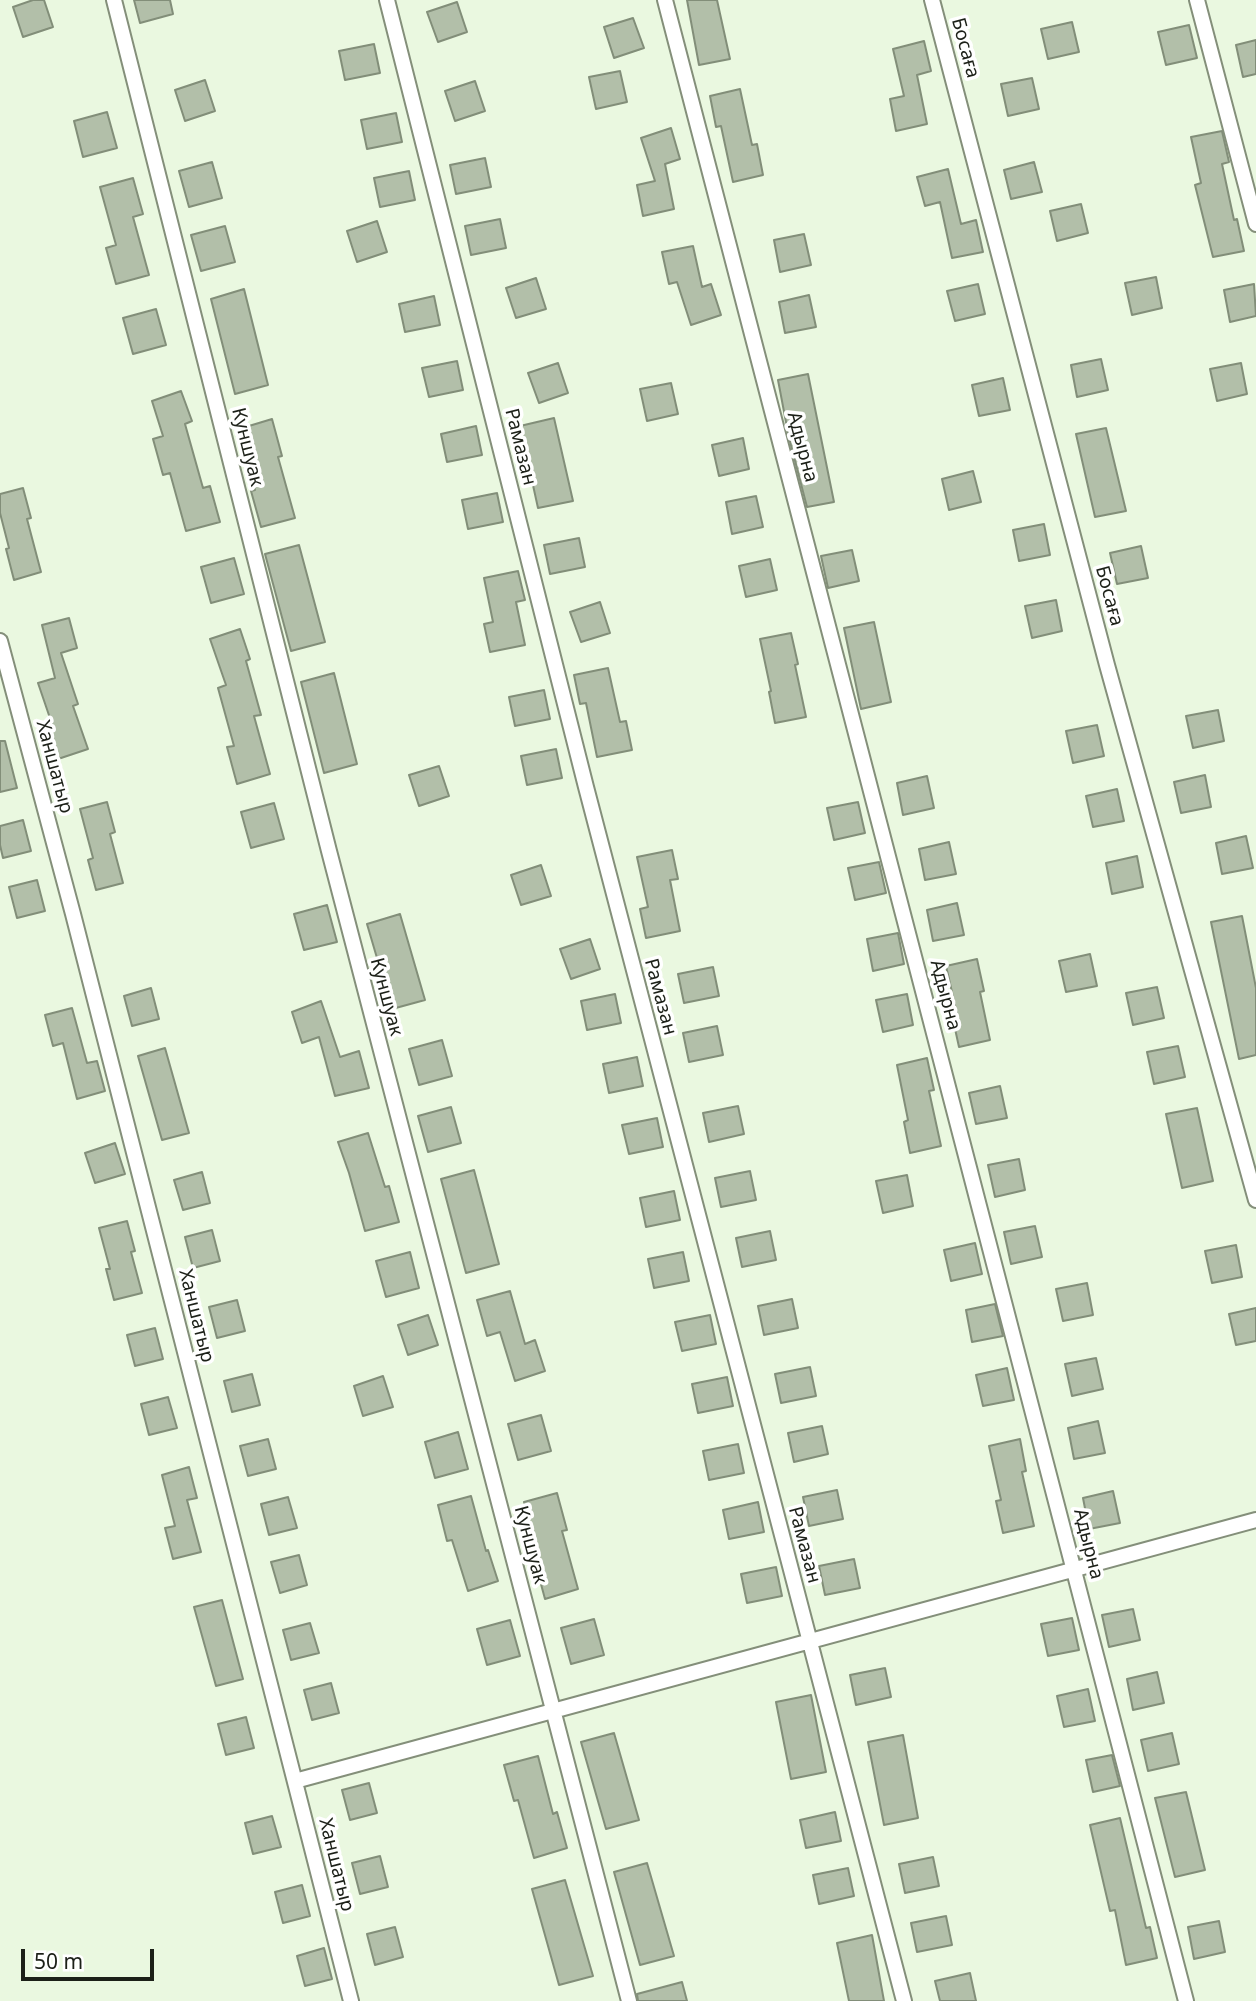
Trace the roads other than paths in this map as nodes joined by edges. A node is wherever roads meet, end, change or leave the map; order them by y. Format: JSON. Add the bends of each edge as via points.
{"nodes":[{"id":1,"x":114,"y":0,"type":"edge"},
{"id":2,"x":387,"y":0,"type":"edge"},
{"id":3,"x":665,"y":0,"type":"edge"},
{"id":4,"x":932,"y":0,"type":"edge"},
{"id":5,"x":1197,"y":0,"type":"edge"},
{"id":6,"x":1256,"y":224,"type":"edge"},
{"id":7,"x":0,"y":641,"type":"edge"},
{"id":8,"x":1256,"y":1200,"type":"edge"},
{"id":9,"x":1256,"y":1520,"type":"edge"},
{"id":10,"x":1074,"y":1569,"type":"junction"},
{"id":11,"x":810,"y":1641,"type":"junction"},
{"id":12,"x":553,"y":1711,"type":"junction"},
{"id":13,"x":295,"y":1781,"type":"junction"},
{"id":14,"x":351,"y":2001,"type":"edge"},
{"id":15,"x":629,"y":2001,"type":"edge"},
{"id":16,"x":904,"y":2001,"type":"edge"},
{"id":17,"x":1186,"y":2001,"type":"edge"}],
"edges":[{"from":1,"to":12,"type":"street","name":"Куншуак","via":[[328,851]]},
{"from":2,"to":11,"type":"street","name":"Рамазан","via":[[582,774]]},
{"from":3,"to":10,"type":"street","name":"Адырна"},
{"from":4,"to":8,"type":"street","name":"Босаға","via":[[1107,664]]},
{"from":5,"to":6,"type":"street"},
{"from":7,"to":13,"type":"street","name":"Ханшатыр"},
{"from":9,"to":10,"type":"street"},
{"from":10,"to":11,"type":"street"},
{"from":10,"to":17,"type":"street","name":"Адырна"},
{"from":11,"to":12,"type":"street"},
{"from":11,"to":16,"type":"street","name":"Рамазан"},
{"from":12,"to":13,"type":"street"},
{"from":12,"to":15,"type":"street","name":"Куншуак"},
{"from":13,"to":14,"type":"street","name":"Ханшатыр"}]}
